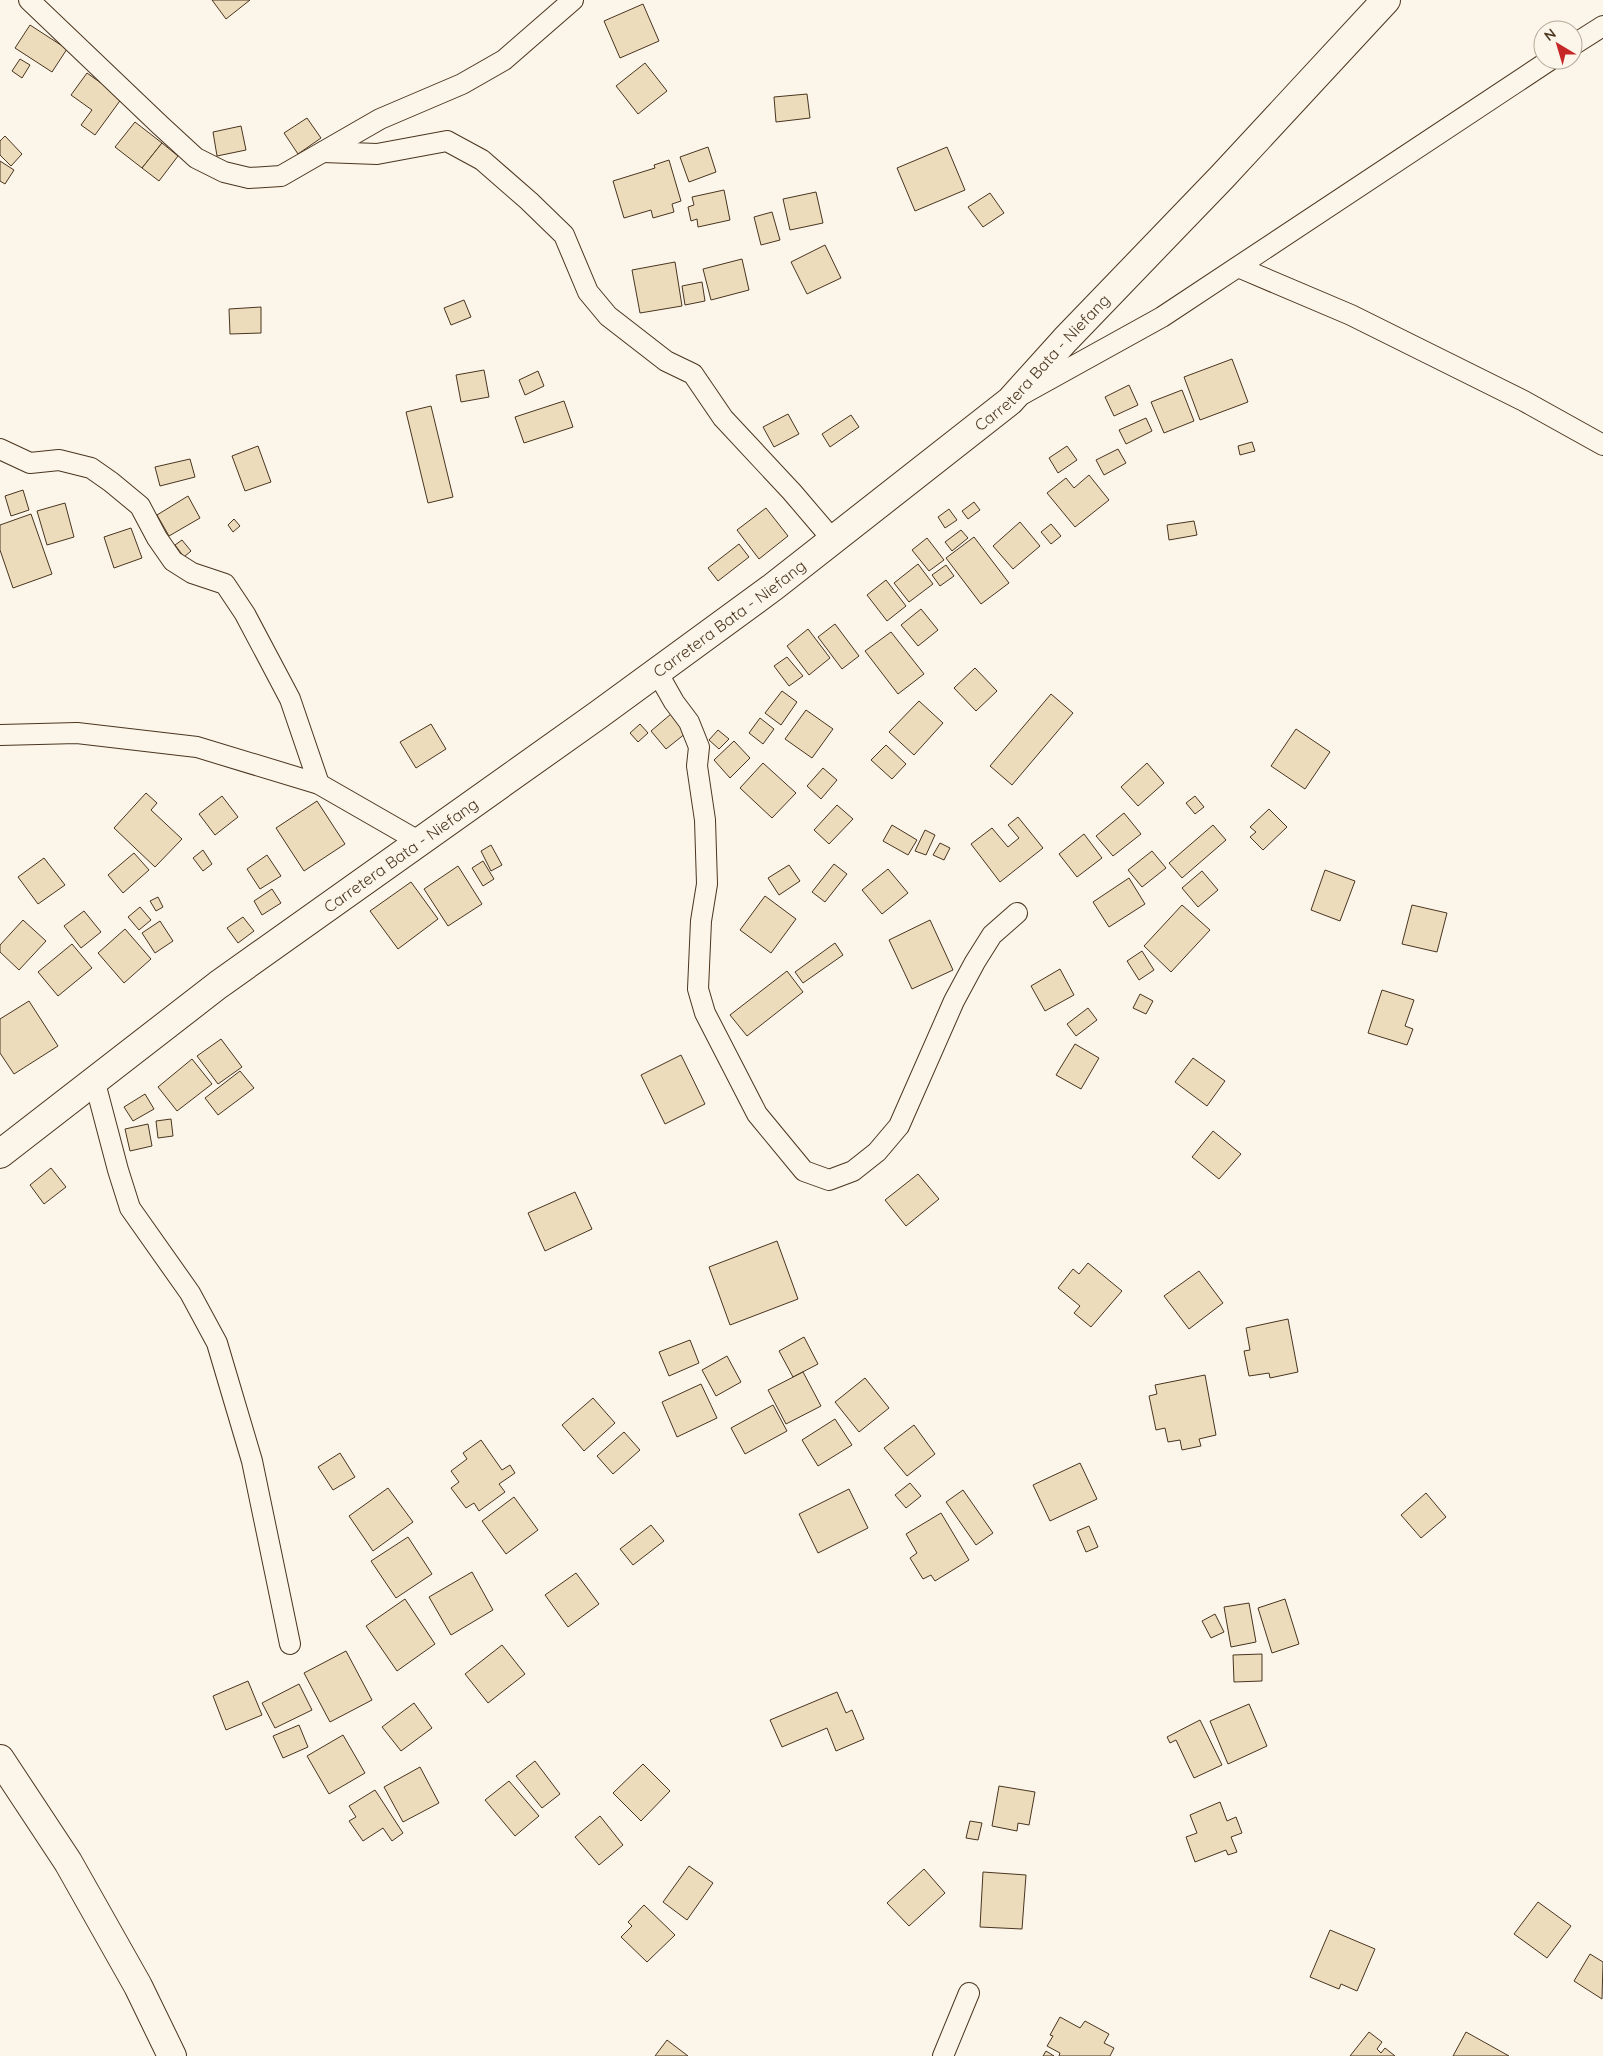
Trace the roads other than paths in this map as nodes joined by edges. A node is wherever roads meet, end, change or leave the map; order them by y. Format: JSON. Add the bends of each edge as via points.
{"nodes":[{"id":1,"x":29,"y":0,"type":"edge"},
{"id":2,"x":573,"y":0,"type":"edge"},
{"id":3,"x":1386,"y":0,"type":"edge"},
{"id":4,"x":1603,"y":26,"type":"edge"},
{"id":5,"x":1583,"y":39,"type":"edge"},
{"id":6,"x":1535,"y":70,"type":"edge"},
{"id":7,"x":323,"y":152,"type":"junction"},
{"id":8,"x":1238,"y":267,"type":"junction"},
{"id":9,"x":1010,"y":401,"type":"junction"},
{"id":10,"x":1603,"y":445,"type":"edge"},
{"id":11,"x":0,"y":449,"type":"edge"},
{"id":12,"x":833,"y":540,"type":"junction"},
{"id":13,"x":657,"y":672,"type":"junction"},
{"id":14,"x":0,"y":735,"type":"edge"},
{"id":15,"x":319,"y":784,"type":"junction"},
{"id":16,"x":420,"y":842,"type":"junction"},
{"id":17,"x":1017,"y":913,"type":"dead end"},
{"id":18,"x":94,"y":1079,"type":"junction"},
{"id":19,"x":0,"y":1154,"type":"edge"},
{"id":20,"x":290,"y":1644,"type":"dead end"},
{"id":21,"x":0,"y":1759,"type":"edge"},
{"id":22,"x":969,"y":1993,"type":"dead end"},
{"id":23,"x":172,"y":2056,"type":"edge"},
{"id":24,"x":943,"y":2056,"type":"edge"}],
"edges":[{"from":1,"to":7,"type":"street","via":[[196,158],[224,172],[249,178],[281,176]]},
{"from":2,"to":7,"type":"street","via":[[504,60],[462,84],[380,119]]},
{"from":3,"to":9,"type":"main road","name":"Carretera Bata - Niefang"},
{"from":4,"to":5,"type":"street"},
{"from":6,"to":8,"type":"street"},
{"from":7,"to":12,"type":"street","via":[[377,154],[447,141],[482,160],[564,235],[588,292],[608,316],[666,361],[693,374],[723,418]]},
{"from":8,"to":9,"type":"street","via":[[1162,317]]},
{"from":8,"to":10,"type":"street","via":[[1351,314],[1524,401]]},
{"from":9,"to":12,"type":"main road","name":"Carretera Bata - Niefang"},
{"from":11,"to":15,"type":"street","via":[[30,462],[59,460],[90,468],[140,506],[173,561],[192,573],[225,584],[245,614],[290,699]]},
{"from":12,"to":13,"type":"main road","name":"Carretera Bata - Niefang"},
{"from":13,"to":16,"type":"main road","name":"Carretera Bata - Niefang"},
{"from":13,"to":17,"type":"street","via":[[689,722],[699,747],[697,766],[705,820],[707,884],[701,921],[698,989],[705,1013],[757,1114],[804,1171],[828,1180],[853,1171],[878,1152],[900,1126],[954,1001],[975,962],[992,935]]},
{"from":14,"to":15,"type":"street","via":[[77,733],[197,747]]},
{"from":15,"to":16,"type":"street"},
{"from":16,"to":18,"type":"main road","name":"Carretera Bata - Niefang","via":[[218,985]]},
{"from":18,"to":19,"type":"main road","name":"Carretera Bata - Niefang"},
{"from":18,"to":20,"type":"street","via":[[130,1208],[190,1293],[217,1343],[252,1461]]},
{"from":21,"to":23,"type":"main road","via":[[68,1862],[138,1986]]},
{"from":22,"to":24,"type":"street"}]}
